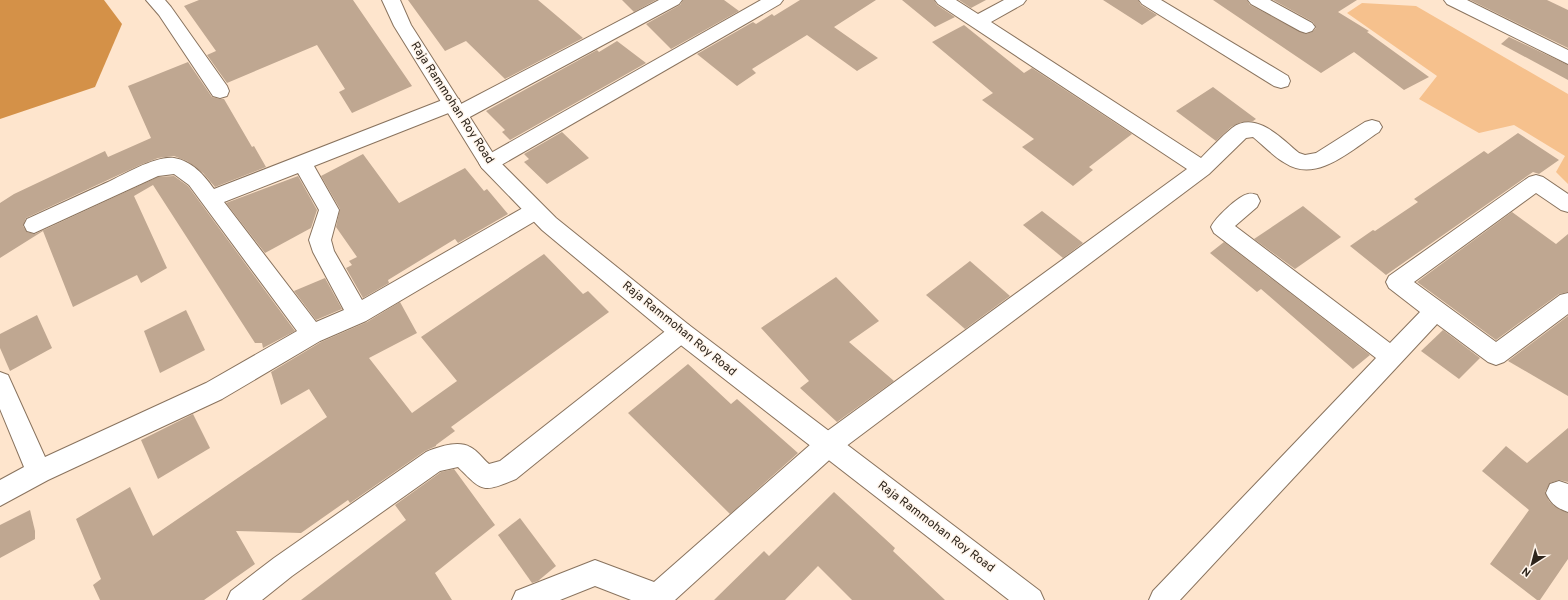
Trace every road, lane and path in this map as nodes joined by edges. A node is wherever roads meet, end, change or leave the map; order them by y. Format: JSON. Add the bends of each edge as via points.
{"nodes":[{"id":1,"x":155,"y":0,"type":"edge"},
{"id":2,"x":391,"y":0,"type":"edge"},
{"id":3,"x":673,"y":0,"type":"edge"},
{"id":4,"x":774,"y":0,"type":"edge"},
{"id":5,"x":944,"y":0,"type":"edge"},
{"id":6,"x":1016,"y":0,"type":"edge"},
{"id":7,"x":1148,"y":0,"type":"edge"},
{"id":8,"x":1257,"y":0,"type":"edge"},
{"id":9,"x":1453,"y":0,"type":"edge"},
{"id":10,"x":978,"y":22,"type":"junction"},
{"id":11,"x":1306,"y":27,"type":"dead end"},
{"id":12,"x":1568,"y":58,"type":"edge"},
{"id":13,"x":1281,"y":81,"type":"dead end"},
{"id":14,"x":220,"y":91,"type":"dead end"},
{"id":15,"x":456,"y":109,"type":"junction"},
{"id":16,"x":1372,"y":127,"type":"dead end"},
{"id":17,"x":302,"y":163,"type":"junction"},
{"id":18,"x":489,"y":163,"type":"junction"},
{"id":19,"x":1202,"y":169,"type":"junction"},
{"id":20,"x":210,"y":199,"type":"junction"},
{"id":21,"x":1250,"y":201,"type":"dead end"},
{"id":22,"x":1568,"y":204,"type":"edge"},
{"id":23,"x":535,"y":210,"type":"junction"},
{"id":24,"x":34,"y":224,"type":"dead end"},
{"id":25,"x":1568,"y":302,"type":"edge"},
{"id":26,"x":1435,"y":311,"type":"junction"},
{"id":27,"x":358,"y":314,"type":"junction"},
{"id":28,"x":681,"y":332,"type":"junction"},
{"id":29,"x":312,"y":334,"type":"junction"},
{"id":30,"x":1392,"y":357,"type":"junction"},
{"id":31,"x":0,"y":382,"type":"edge"},
{"id":32,"x":828,"y":445,"type":"junction"},
{"id":33,"x":39,"y":472,"type":"junction"},
{"id":34,"x":0,"y":494,"type":"edge"},
{"id":35,"x":240,"y":600,"type":"edge"},
{"id":36,"x":526,"y":600,"type":"edge"},
{"id":37,"x":1031,"y":600,"type":"edge"},
{"id":38,"x":1162,"y":600,"type":"edge"}],
"edges":[{"from":1,"to":14,"type":"street"},
{"from":2,"to":15,"type":"street","name":"Raja Rammohan Roy Road","via":[[403,26]]},
{"from":3,"to":15,"type":"street"},
{"from":4,"to":18,"type":"street"},
{"from":5,"to":10,"type":"street"},
{"from":6,"to":10,"type":"street"},
{"from":7,"to":13,"type":"street"},
{"from":8,"to":11,"type":"street"},
{"from":9,"to":12,"type":"street"},
{"from":10,"to":19,"type":"street"},
{"from":15,"to":17,"type":"street"},
{"from":15,"to":18,"type":"street","name":"Raja Rammohan Roy Road"},
{"from":16,"to":19,"type":"street","via":[[1321,160],[1304,163],[1292,158],[1260,132],[1252,129],[1240,132]]},
{"from":17,"to":20,"type":"street"},
{"from":17,"to":27,"type":"street","via":[[329,210],[320,240],[324,252]]},
{"from":18,"to":23,"type":"street","name":"Raja Rammohan Roy Road"},
{"from":19,"to":32,"type":"street"},
{"from":20,"to":24,"type":"street","via":[[184,168],[170,165],[151,171]]},
{"from":20,"to":29,"type":"street"},
{"from":21,"to":30,"type":"street","via":[[1220,227]]},
{"from":22,"to":26,"type":"street","via":[[1536,183],[1396,282]]},
{"from":23,"to":27,"type":"street"},
{"from":23,"to":28,"type":"street","name":"Raja Rammohan Roy Road"},
{"from":25,"to":26,"type":"street","via":[[1496,355]]},
{"from":26,"to":30,"type":"street"},
{"from":27,"to":29,"type":"street"},
{"from":28,"to":32,"type":"street","name":"Raja Rammohan Roy Road"},
{"from":28,"to":35,"type":"street","via":[[507,472],[485,477],[462,455],[435,460],[283,566]]},
{"from":29,"to":33,"type":"street","via":[[214,391]]},
{"from":30,"to":38,"type":"street"},
{"from":31,"to":33,"type":"street"},
{"from":32,"to":36,"type":"street","via":[[658,597],[595,573]]},
{"from":32,"to":37,"type":"street","name":"Raja Rammohan Roy Road"},
{"from":33,"to":34,"type":"street"}]}
